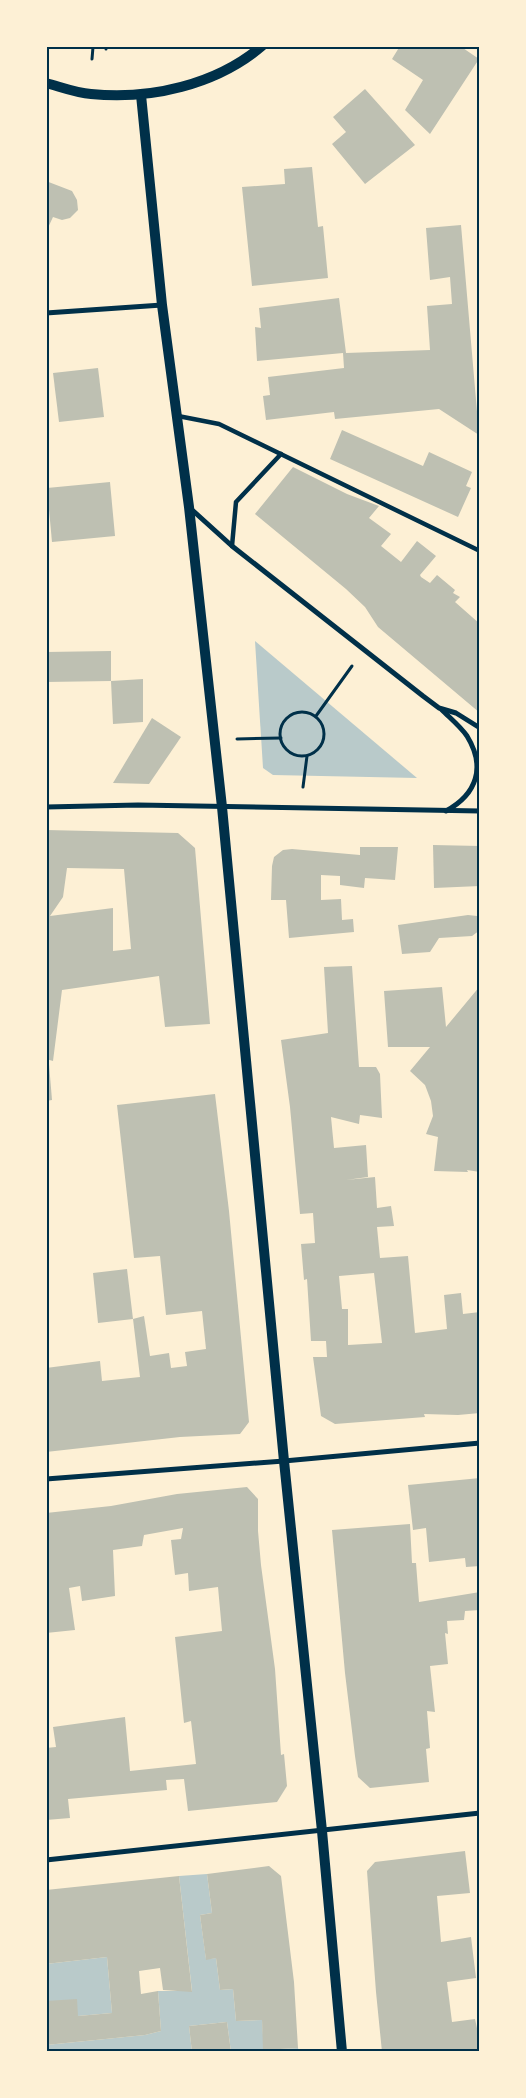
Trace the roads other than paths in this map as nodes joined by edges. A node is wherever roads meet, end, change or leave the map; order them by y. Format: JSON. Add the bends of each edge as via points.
{"nodes":[{"id":1,"x":262,"y":46,"type":"edge"},
{"id":2,"x":46,"y":83,"type":"edge"},
{"id":3,"x":141,"y":95,"type":"junction"},
{"id":4,"x":162,"y":305,"type":"junction"},
{"id":5,"x":46,"y":313,"type":"edge"},
{"id":6,"x":178,"y":416,"type":"junction"},
{"id":7,"x":281,"y":454,"type":"junction"},
{"id":8,"x":189,"y":507,"type":"junction"},
{"id":9,"x":232,"y":546,"type":"junction"},
{"id":10,"x":480,"y":551,"type":"edge"},
{"id":11,"x":439,"y":708,"type":"junction"},
{"id":12,"x":480,"y":728,"type":"edge"},
{"id":13,"x":46,"y":807,"type":"edge"},
{"id":14,"x":222,"y":807,"type":"junction"},
{"id":15,"x":444,"y":811,"type":"junction"},
{"id":16,"x":480,"y":811,"type":"edge"},
{"id":17,"x":480,"y":1443,"type":"edge"},
{"id":18,"x":284,"y":1461,"type":"junction"},
{"id":19,"x":46,"y":1479,"type":"edge"},
{"id":20,"x":480,"y":1813,"type":"edge"},
{"id":21,"x":322,"y":1831,"type":"junction"},
{"id":22,"x":46,"y":1860,"type":"edge"},
{"id":23,"x":342,"y":2052,"type":"edge"}],
"edges":[{"from":1,"to":3,"type":"main road","via":[[220,73],[184,86]]},
{"from":2,"to":3,"type":"main road","via":[[90,94]]},
{"from":3,"to":4,"type":"main road"},
{"from":4,"to":5,"type":"street"},
{"from":4,"to":6,"type":"main road"},
{"from":6,"to":7,"type":"street","via":[[219,424]]},
{"from":6,"to":8,"type":"main road"},
{"from":7,"to":9,"type":"street","via":[[236,502]]},
{"from":7,"to":10,"type":"street"},
{"from":8,"to":9,"type":"street"},
{"from":8,"to":14,"type":"main road"},
{"from":9,"to":11,"type":"street"},
{"from":11,"to":12,"type":"street","via":[[456,713]]},
{"from":11,"to":15,"type":"street","via":[[466,734],[476,757],[477,771],[467,795],[459,804]]},
{"from":13,"to":14,"type":"street"},
{"from":14,"to":15,"type":"street"},
{"from":14,"to":18,"type":"main road"},
{"from":15,"to":16,"type":"street"},
{"from":17,"to":18,"type":"street"},
{"from":18,"to":19,"type":"street"},
{"from":18,"to":21,"type":"main road"},
{"from":20,"to":21,"type":"street"},
{"from":21,"to":22,"type":"street"},
{"from":21,"to":23,"type":"main road"}]}
